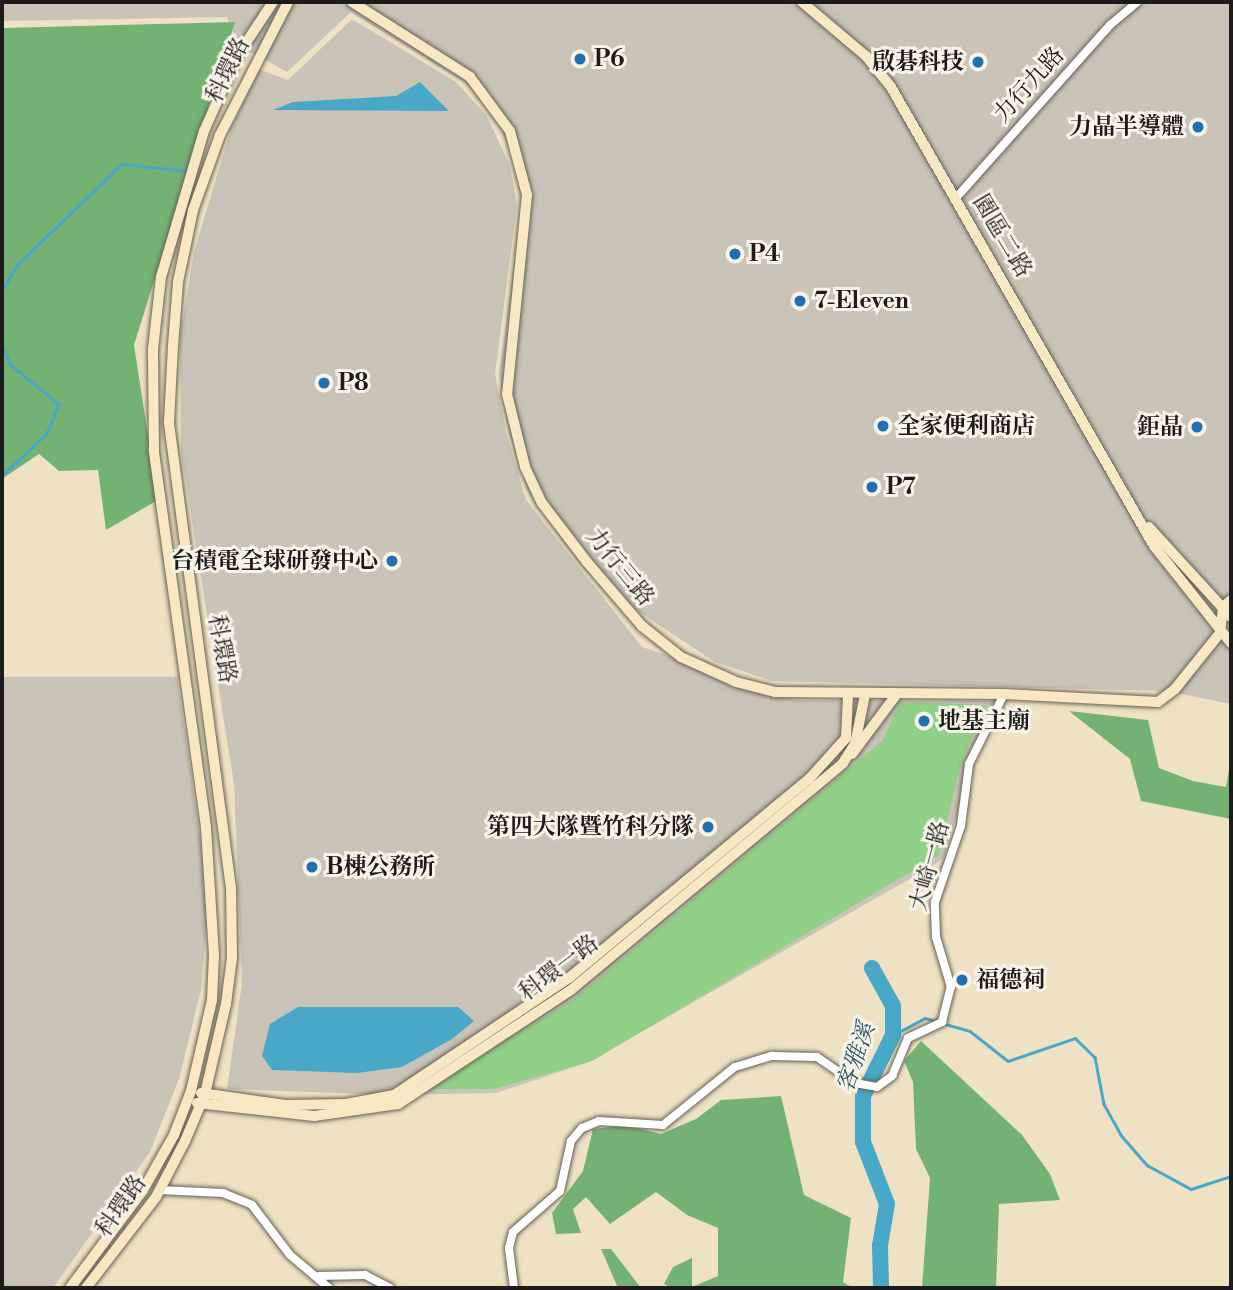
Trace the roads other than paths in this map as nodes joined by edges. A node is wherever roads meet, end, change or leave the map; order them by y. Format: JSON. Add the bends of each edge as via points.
{"nodes":[{"id":1,"x":288,"y":2,"type":"edge"},
{"id":2,"x":352,"y":2,"type":"edge"},
{"id":3,"x":1137,"y":2,"type":"edge"},
{"id":4,"x":807,"y":3,"type":"edge"},
{"id":5,"x":271,"y":4,"type":"edge"},
{"id":6,"x":955,"y":199,"type":"junction"},
{"id":7,"x":1137,"y":514,"type":"junction"},
{"id":8,"x":1227,"y":604,"type":"edge"},
{"id":9,"x":1231,"y":617,"type":"edge"},
{"id":10,"x":1231,"y":628,"type":"edge"},
{"id":11,"x":1220,"y":632,"type":"junction"},
{"id":12,"x":1231,"y":643,"type":"edge"},
{"id":13,"x":1004,"y":694,"type":"junction"},
{"id":14,"x":848,"y":695,"type":"junction"},
{"id":15,"x":865,"y":695,"type":"junction"},
{"id":16,"x":896,"y":695,"type":"junction"},
{"id":17,"x":848,"y":759,"type":"junction"},
{"id":18,"x":189,"y":1097,"type":"junction"},
{"id":19,"x":204,"y":1099,"type":"junction"},
{"id":20,"x":159,"y":1190,"type":"junction"},
{"id":21,"x":314,"y":1272,"type":"junction"},
{"id":22,"x":70,"y":1288,"type":"edge"},
{"id":23,"x":86,"y":1288,"type":"edge"},
{"id":24,"x":329,"y":1288,"type":"edge"},
{"id":25,"x":390,"y":1288,"type":"edge"},
{"id":26,"x":514,"y":1288,"type":"edge"}],
"edges":[{"from":1,"to":19,"type":"street","name":"科環路","via":[[254,60],[220,135],[193,210],[178,282],[172,443],[225,826],[232,958]]},
{"from":2,"to":14,"type":"street","name":"力行三路","via":[[470,77],[510,131],[527,195],[508,394],[519,447],[542,503],[642,626],[681,657],[755,689]]},
{"from":3,"to":6,"type":"street","name":"力行九路","via":[[1110,25]]},
{"from":4,"to":6,"type":"street","name":"園區二路","via":[[866,57],[891,87]]},
{"from":5,"to":18,"type":"street","name":"科環路","via":[[238,55],[204,131],[161,277],[153,349],[154,450],[206,827],[214,955],[212,1000]]},
{"from":6,"to":7,"type":"street","name":"園區二路"},
{"from":7,"to":8,"type":"street","name":"園區二路"},
{"from":7,"to":11,"type":"street","name":"園區二路","via":[[1154,546]]},
{"from":8,"to":9,"type":"street","name":"園區二路"},
{"from":8,"to":11,"type":"street"},
{"from":10,"to":11,"type":"street"},
{"from":11,"to":12,"type":"street","name":"園區二路"},
{"from":11,"to":13,"type":"street","name":"力行三路","via":[[1175,689],[1158,702]]},
{"from":13,"to":16,"type":"street","name":"力行三路"},
{"from":13,"to":26,"type":"street","name":"大崎一路","via":[[969,764],[961,826],[935,902],[934,925],[950,978],[951,1001],[936,1028],[908,1038],[892,1076],[877,1087],[862,1085],[817,1057],[772,1056],[735,1067],[663,1125],[599,1121],[582,1128],[571,1141],[560,1191],[510,1239]]},
{"from":14,"to":15,"type":"street","name":"力行三路"},
{"from":14,"to":19,"type":"street","name":"科環一路","via":[[846,738],[809,779],[569,978],[394,1096],[346,1104],[285,1105]]},
{"from":15,"to":16,"type":"street","name":"力行三路"},
{"from":15,"to":17,"type":"street","name":"科環一路","via":[[860,729]]},
{"from":16,"to":17,"type":"street","via":[[863,746]]},
{"from":17,"to":19,"type":"street","name":"科環一路","via":[[571,990],[398,1104],[314,1116]]},
{"from":18,"to":19,"type":"street","name":"科環一路"},
{"from":18,"to":22,"type":"street","name":"科環路","via":[[143,1190]]},
{"from":19,"to":20,"type":"street","name":"科環路"},
{"from":20,"to":21,"type":"street","via":[[223,1193],[252,1205],[290,1255]]},
{"from":20,"to":23,"type":"street","name":"科環路"},
{"from":21,"to":24,"type":"street"},
{"from":21,"to":25,"type":"street","via":[[323,1278],[365,1275]]}]}
